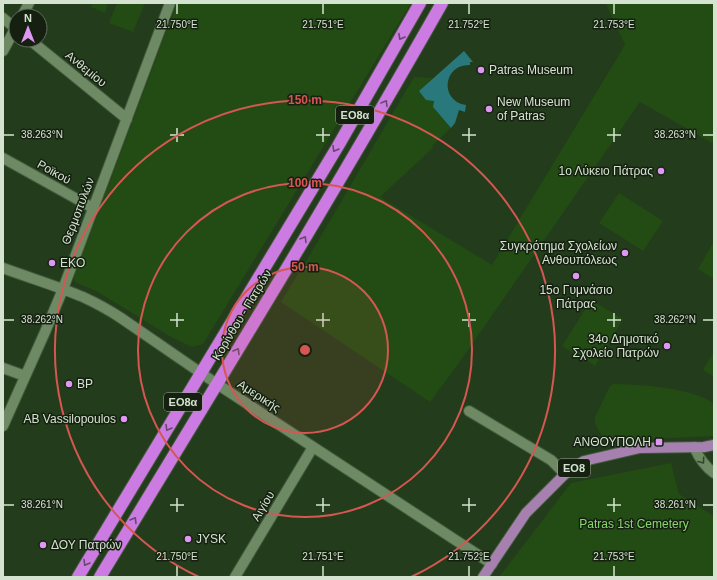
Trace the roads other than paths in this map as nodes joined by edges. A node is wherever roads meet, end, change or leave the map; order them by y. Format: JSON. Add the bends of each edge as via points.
{"nodes":[{"id":1,"x":170,"y":3,"type":"edge"},
{"id":2,"x":420,"y":3,"type":"edge"},
{"id":3,"x":442,"y":3,"type":"edge"},
{"id":4,"x":8,"y":42,"type":"edge"},
{"id":5,"x":40,"y":48,"type":"edge"},
{"id":6,"x":3,"y":51,"type":"edge"},
{"id":7,"x":127,"y":119,"type":"junction"},
{"id":8,"x":3,"y":158,"type":"edge"},
{"id":9,"x":93,"y":208,"type":"junction"},
{"id":10,"x":3,"y":268,"type":"edge"},
{"id":11,"x":63,"y":289,"type":"junction"},
{"id":12,"x":3,"y":368,"type":"edge"},
{"id":13,"x":200,"y":373,"type":"junction"},
{"id":14,"x":25,"y":376,"type":"junction"},
{"id":15,"x":217,"y":384,"type":"junction"},
{"id":16,"x":469,"y":411,"type":"dead end"},
{"id":17,"x":3,"y":426,"type":"edge"},
{"id":18,"x":714,"y":445,"type":"edge"},
{"id":19,"x":313,"y":447,"type":"junction"},
{"id":20,"x":694,"y":447,"type":"junction"},
{"id":21,"x":714,"y":473,"type":"edge"},
{"id":22,"x":565,"y":474,"type":"junction"},
{"id":23,"x":492,"y":564,"type":"junction"},
{"id":24,"x":78,"y":577,"type":"edge"},
{"id":25,"x":100,"y":577,"type":"edge"},
{"id":26,"x":235,"y":577,"type":"edge"},
{"id":27,"x":483,"y":577,"type":"edge"}],
"edges":[{"from":1,"to":7,"type":"street","name":"Θερμοπυλών"},
{"from":2,"to":13,"type":"highway","name":"Κορίνθου - Πατρών","number":"ΕΟ8α","one_way":true,"via":[[338,146]]},
{"from":15,"to":3,"type":"highway","name":"Κορίνθου - Πατρών","number":"ΕΟ8α","one_way":true},
{"from":4,"to":6,"type":"street"},
{"from":5,"to":7,"type":"street","name":"Ανθεμίου"},
{"from":7,"to":9,"type":"street","name":"Θερμοπυλών"},
{"from":8,"to":9,"type":"street","name":"Ροϊκού"},
{"from":9,"to":11,"type":"street","name":"Θερμοπυλών"},
{"from":10,"to":11,"type":"street","name":"Αμερικής"},
{"from":11,"to":13,"type":"street","name":"Αμερικής","via":[[121,318]]},
{"from":11,"to":14,"type":"street","name":"Θερμοπυλών"},
{"from":12,"to":14,"type":"street"},
{"from":13,"to":15,"type":"street","name":"Αμερικής"},
{"from":13,"to":24,"type":"highway","name":"Κορίνθου - Πατρών","number":"ΕΟ8α","one_way":true},
{"from":14,"to":17,"type":"street","name":"Θερμοπυλών"},
{"from":15,"to":19,"type":"street","name":"Αμερικής"},
{"from":25,"to":15,"type":"highway","name":"Κορίνθου - Πατρών","number":"ΕΟ8α","one_way":true},
{"from":16,"to":22,"type":"street","via":[[551,460]]},
{"from":18,"to":20,"type":"main road","number":"ΕΟ8"},
{"from":19,"to":23,"type":"street","name":"Αμερικής"},
{"from":19,"to":26,"type":"street","name":"Αιγίου"},
{"from":20,"to":21,"type":"street","one_way":true,"via":[[702,462]]},
{"from":20,"to":22,"type":"main road","number":"ΕΟ8","via":[[640,448],[584,461]]},
{"from":22,"to":23,"type":"main road","number":"ΕΟ8","via":[[526,513]]},
{"from":23,"to":27,"type":"main road","number":"ΕΟ8"}]}
